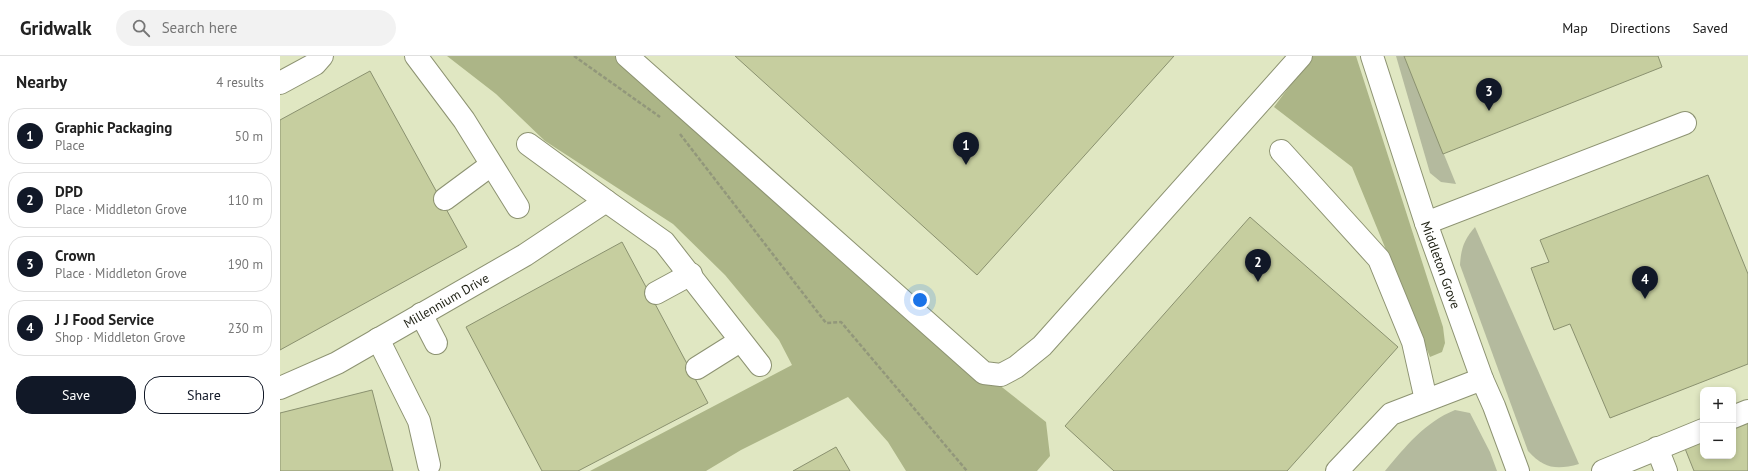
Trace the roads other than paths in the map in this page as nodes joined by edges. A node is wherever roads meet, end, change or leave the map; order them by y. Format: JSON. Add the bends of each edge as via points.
{"nodes":[{"id":1,"x":322,"y":56,"type":"edge"},
{"id":2,"x":416,"y":56,"type":"edge"},
{"id":3,"x":627,"y":56,"type":"edge"},
{"id":4,"x":1301,"y":56,"type":"edge"},
{"id":5,"x":1372,"y":56,"type":"edge"},
{"id":6,"x":280,"y":82,"type":"edge"},
{"id":7,"x":1685,"y":123,"type":"dead end"},
{"id":8,"x":528,"y":144,"type":"dead end"},
{"id":9,"x":1281,"y":151,"type":"dead end"},
{"id":10,"x":491,"y":165,"type":"junction"},
{"id":11,"x":445,"y":199,"type":"dead end"},
{"id":12,"x":606,"y":201,"type":"junction"},
{"id":13,"x":518,"y":207,"type":"dead end"},
{"id":14,"x":1426,"y":223,"type":"junction"},
{"id":15,"x":691,"y":274,"type":"junction"},
{"id":16,"x":656,"y":293,"type":"dead end"},
{"id":17,"x":421,"y":314,"type":"junction"},
{"id":18,"x":378,"y":339,"type":"junction"},
{"id":19,"x":740,"y":341,"type":"junction"},
{"id":20,"x":436,"y":343,"type":"dead end"},
{"id":21,"x":760,"y":365,"type":"dead end"},
{"id":22,"x":697,"y":368,"type":"dead end"},
{"id":23,"x":1482,"y":379,"type":"junction"},
{"id":24,"x":280,"y":388,"type":"edge"},
{"id":25,"x":1426,"y":400,"type":"junction"},
{"id":26,"x":1748,"y":411,"type":"edge"},
{"id":27,"x":1736,"y":416,"type":"edge"},
{"id":28,"x":1700,"y":431,"type":"edge"},
{"id":29,"x":1657,"y":448,"type":"junction"},
{"id":30,"x":429,"y":465,"type":"dead end"},
{"id":31,"x":1337,"y":471,"type":"edge"},
{"id":32,"x":1518,"y":471,"type":"edge"},
{"id":33,"x":1603,"y":471,"type":"edge"},
{"id":34,"x":1666,"y":471,"type":"edge"}],
"edges":[{"from":1,"to":6,"type":"street","via":[[315,64]]},
{"from":2,"to":10,"type":"street","via":[[464,120]]},
{"from":3,"to":4,"type":"street","via":[[984,373],[1001,375],[1016,367],[1042,346]]},
{"from":5,"to":14,"type":"street","name":"Middleton Grove"},
{"from":7,"to":14,"type":"street"},
{"from":8,"to":12,"type":"street"},
{"from":9,"to":25,"type":"street","via":[[1378,259],[1413,342]]},
{"from":10,"to":11,"type":"street"},
{"from":10,"to":13,"type":"street"},
{"from":12,"to":15,"type":"street","via":[[664,242]]},
{"from":12,"to":17,"type":"street","name":"Millennium Drive","via":[[525,255]]},
{"from":14,"to":23,"type":"street","name":"Middleton Grove"},
{"from":15,"to":16,"type":"street"},
{"from":15,"to":19,"type":"street"},
{"from":17,"to":18,"type":"street","name":"Millennium Drive"},
{"from":17,"to":20,"type":"street"},
{"from":18,"to":24,"type":"street","name":"Millennium Drive","via":[[338,363]]},
{"from":18,"to":30,"type":"street","via":[[419,421]]},
{"from":19,"to":21,"type":"street"},
{"from":19,"to":22,"type":"street"},
{"from":23,"to":25,"type":"street"},
{"from":23,"to":32,"type":"street","name":"Middleton Grove"},
{"from":25,"to":31,"type":"street","via":[[1391,414]]},
{"from":26,"to":27,"type":"street"},
{"from":28,"to":29,"type":"street"},
{"from":29,"to":33,"type":"street"},
{"from":29,"to":34,"type":"street"}]}
